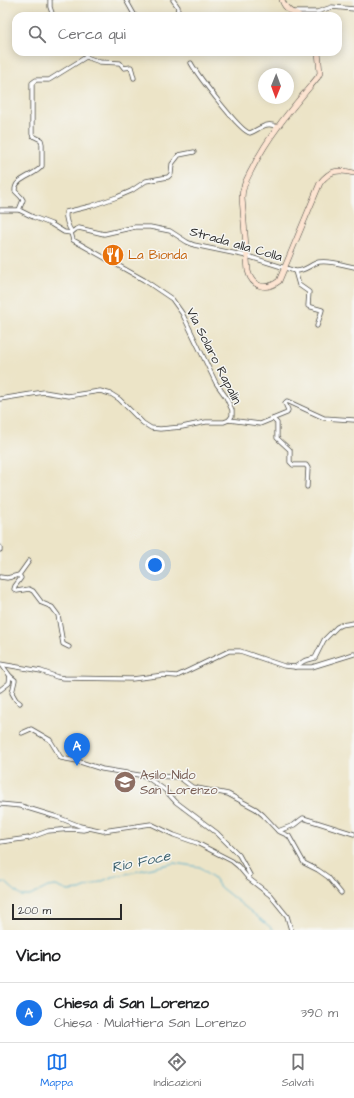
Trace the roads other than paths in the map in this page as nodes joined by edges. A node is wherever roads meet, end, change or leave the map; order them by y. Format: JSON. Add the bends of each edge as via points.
{"nodes":[{"id":1,"x":50,"y":0,"type":"edge"},
{"id":2,"x":126,"y":0,"type":"edge"},
{"id":3,"x":173,"y":0,"type":"edge"},
{"id":4,"x":282,"y":0,"type":"edge"},
{"id":5,"x":354,"y":9,"type":"edge"},
{"id":6,"x":52,"y":12,"type":"edge"},
{"id":7,"x":133,"y":12,"type":"edge"},
{"id":8,"x":177,"y":12,"type":"edge"},
{"id":9,"x":292,"y":12,"type":"joint"},
{"id":10,"x":318,"y":56,"type":"edge"},
{"id":11,"x":86,"y":57,"type":"joint"},
{"id":12,"x":191,"y":62,"type":"dead end"},
{"id":13,"x":134,"y":78,"type":"dead end"},
{"id":14,"x":277,"y":128,"type":"junction"},
{"id":15,"x":194,"y":152,"type":"dead end"},
{"id":16,"x":354,"y":173,"type":"edge"},
{"id":17,"x":0,"y":210,"type":"edge"},
{"id":18,"x":19,"y":210,"type":"junction"},
{"id":19,"x":72,"y":232,"type":"junction"},
{"id":20,"x":247,"y":256,"type":"junction"},
{"id":21,"x":354,"y":267,"type":"edge"},
{"id":22,"x":285,"y":268,"type":"junction"},
{"id":23,"x":296,"y":272,"type":"junction"},
{"id":24,"x":317,"y":326,"type":"dead end"},
{"id":25,"x":0,"y":399,"type":"edge"},
{"id":26,"x":273,"y":419,"type":"junction"},
{"id":27,"x":229,"y":420,"type":"junction"},
{"id":28,"x":354,"y":420,"type":"edge"},
{"id":29,"x":307,"y":487,"type":"dead end"},
{"id":30,"x":29,"y":561,"type":"dead end"},
{"id":31,"x":19,"y":575,"type":"junction"},
{"id":32,"x":0,"y":577,"type":"edge"},
{"id":33,"x":354,"y":623,"type":"edge"},
{"id":34,"x":69,"y":647,"type":"dead end"},
{"id":35,"x":354,"y":654,"type":"edge"},
{"id":36,"x":1,"y":664,"type":"edge"},
{"id":37,"x":295,"y":667,"type":"junction"},
{"id":38,"x":10,"y":676,"type":"junction"},
{"id":39,"x":0,"y":690,"type":"edge"},
{"id":40,"x":20,"y":703,"type":"dead end"},
{"id":41,"x":22,"y":733,"type":"dead end"},
{"id":42,"x":144,"y":776,"type":"junction"},
{"id":43,"x":0,"y":804,"type":"edge"},
{"id":44,"x":88,"y":828,"type":"junction"},
{"id":45,"x":278,"y":831,"type":"junction"},
{"id":46,"x":354,"y":834,"type":"edge"},
{"id":47,"x":0,"y":842,"type":"edge"},
{"id":48,"x":248,"y":878,"type":"junction"},
{"id":49,"x":342,"y":893,"type":"dead end"},
{"id":50,"x":291,"y":930,"type":"edge"}],
"edges":[{"from":1,"to":6,"type":"street"},
{"from":2,"to":7,"type":"street"},
{"from":3,"to":8,"type":"street","via":[[178,7]]},
{"from":4,"to":9,"type":"main road","via":[[284,6]]},
{"from":5,"to":9,"type":"street","via":[[332,7],[317,12]]},
{"from":10,"to":14,"type":"main road","via":[[318,77]]},
{"from":11,"to":13,"type":"street","via":[[100,62],[120,63],[124,68],[131,67]]},
{"from":11,"to":18,"type":"street","via":[[49,80],[36,80],[32,83],[32,134],[41,140],[42,166],[16,184],[15,190],[23,200]]},
{"from":12,"to":14,"type":"street","via":[[206,86],[245,132],[250,133],[266,125]]},
{"from":14,"to":20,"type":"main road","via":[[262,148],[242,190]]},
{"from":15,"to":19,"type":"street","via":[[179,155],[172,164],[168,177],[146,181],[131,191],[92,206],[66,212]]},
{"from":16,"to":22,"type":"main road","via":[[330,173],[320,183]]},
{"from":17,"to":18,"type":"street","name":"Strada alla Colla"},
{"from":18,"to":19,"type":"street","name":"Strada alla Colla","via":[[64,232]]},
{"from":19,"to":20,"type":"street","name":"Strada alla Colla","via":[[79,228],[104,234],[135,227],[150,227],[170,231],[201,247]]},
{"from":19,"to":27,"type":"street","name":"Via Solaro Rapalin","via":[[73,240],[172,299],[182,313],[216,383],[226,397],[232,410]]},
{"from":20,"to":22,"type":"street","name":"Strada alla Colla"},
{"from":20,"to":22,"type":"main road","via":[[249,277],[263,287],[279,282]]},
{"from":21,"to":23,"type":"street","name":"Strada alla Colla","via":[[327,261]]},
{"from":22,"to":23,"type":"street","name":"Strada alla Colla"},
{"from":23,"to":24,"type":"street","via":[[299,285],[309,292],[308,306],[322,310]]},
{"from":25,"to":27,"type":"street","name":"Via Solaro Rapalin","via":[[44,392],[68,396],[100,391],[119,399],[143,423],[155,429]]},
{"from":26,"to":27,"type":"street","via":[[260,424]]},
{"from":26,"to":28,"type":"street","via":[[287,412],[287,401],[324,418]]},
{"from":26,"to":29,"type":"street","via":[[277,423],[277,438],[290,450],[290,462],[293,465],[306,465],[308,468]]},
{"from":30,"to":31,"type":"street"},
{"from":31,"to":32,"type":"street"},
{"from":31,"to":34,"type":"street","via":[[21,578],[14,589],[33,590],[42,603],[52,607],[58,615],[63,644]]},
{"from":33,"to":37,"type":"street","via":[[337,627],[324,640],[315,658]]},
{"from":35,"to":37,"type":"street","via":[[312,667]]},
{"from":36,"to":37,"type":"street","via":[[41,671],[58,677],[143,678],[177,676],[220,654],[240,651],[284,666]]},
{"from":36,"to":38,"type":"street"},
{"from":38,"to":39,"type":"street","via":[[9,683]]},
{"from":38,"to":40,"type":"street","via":[[15,680],[12,693]]},
{"from":41,"to":42,"type":"street","via":[[31,729],[50,740],[61,758],[102,769]]},
{"from":42,"to":45,"type":"street","via":[[178,777],[192,787],[228,794],[256,809]]},
{"from":42,"to":48,"type":"street","via":[[165,790],[190,814],[218,833],[239,855],[250,875]]},
{"from":43,"to":44,"type":"street","via":[[21,806]]},
{"from":44,"to":47,"type":"street","via":[[48,832]]},
{"from":44,"to":48,"type":"street","via":[[103,831],[151,824],[214,851],[238,866]]},
{"from":45,"to":46,"type":"street","via":[[294,825],[303,818]]},
{"from":45,"to":49,"type":"street","via":[[289,836],[304,864],[318,870]]},
{"from":48,"to":50,"type":"street","via":[[275,901],[287,916]]}]}
